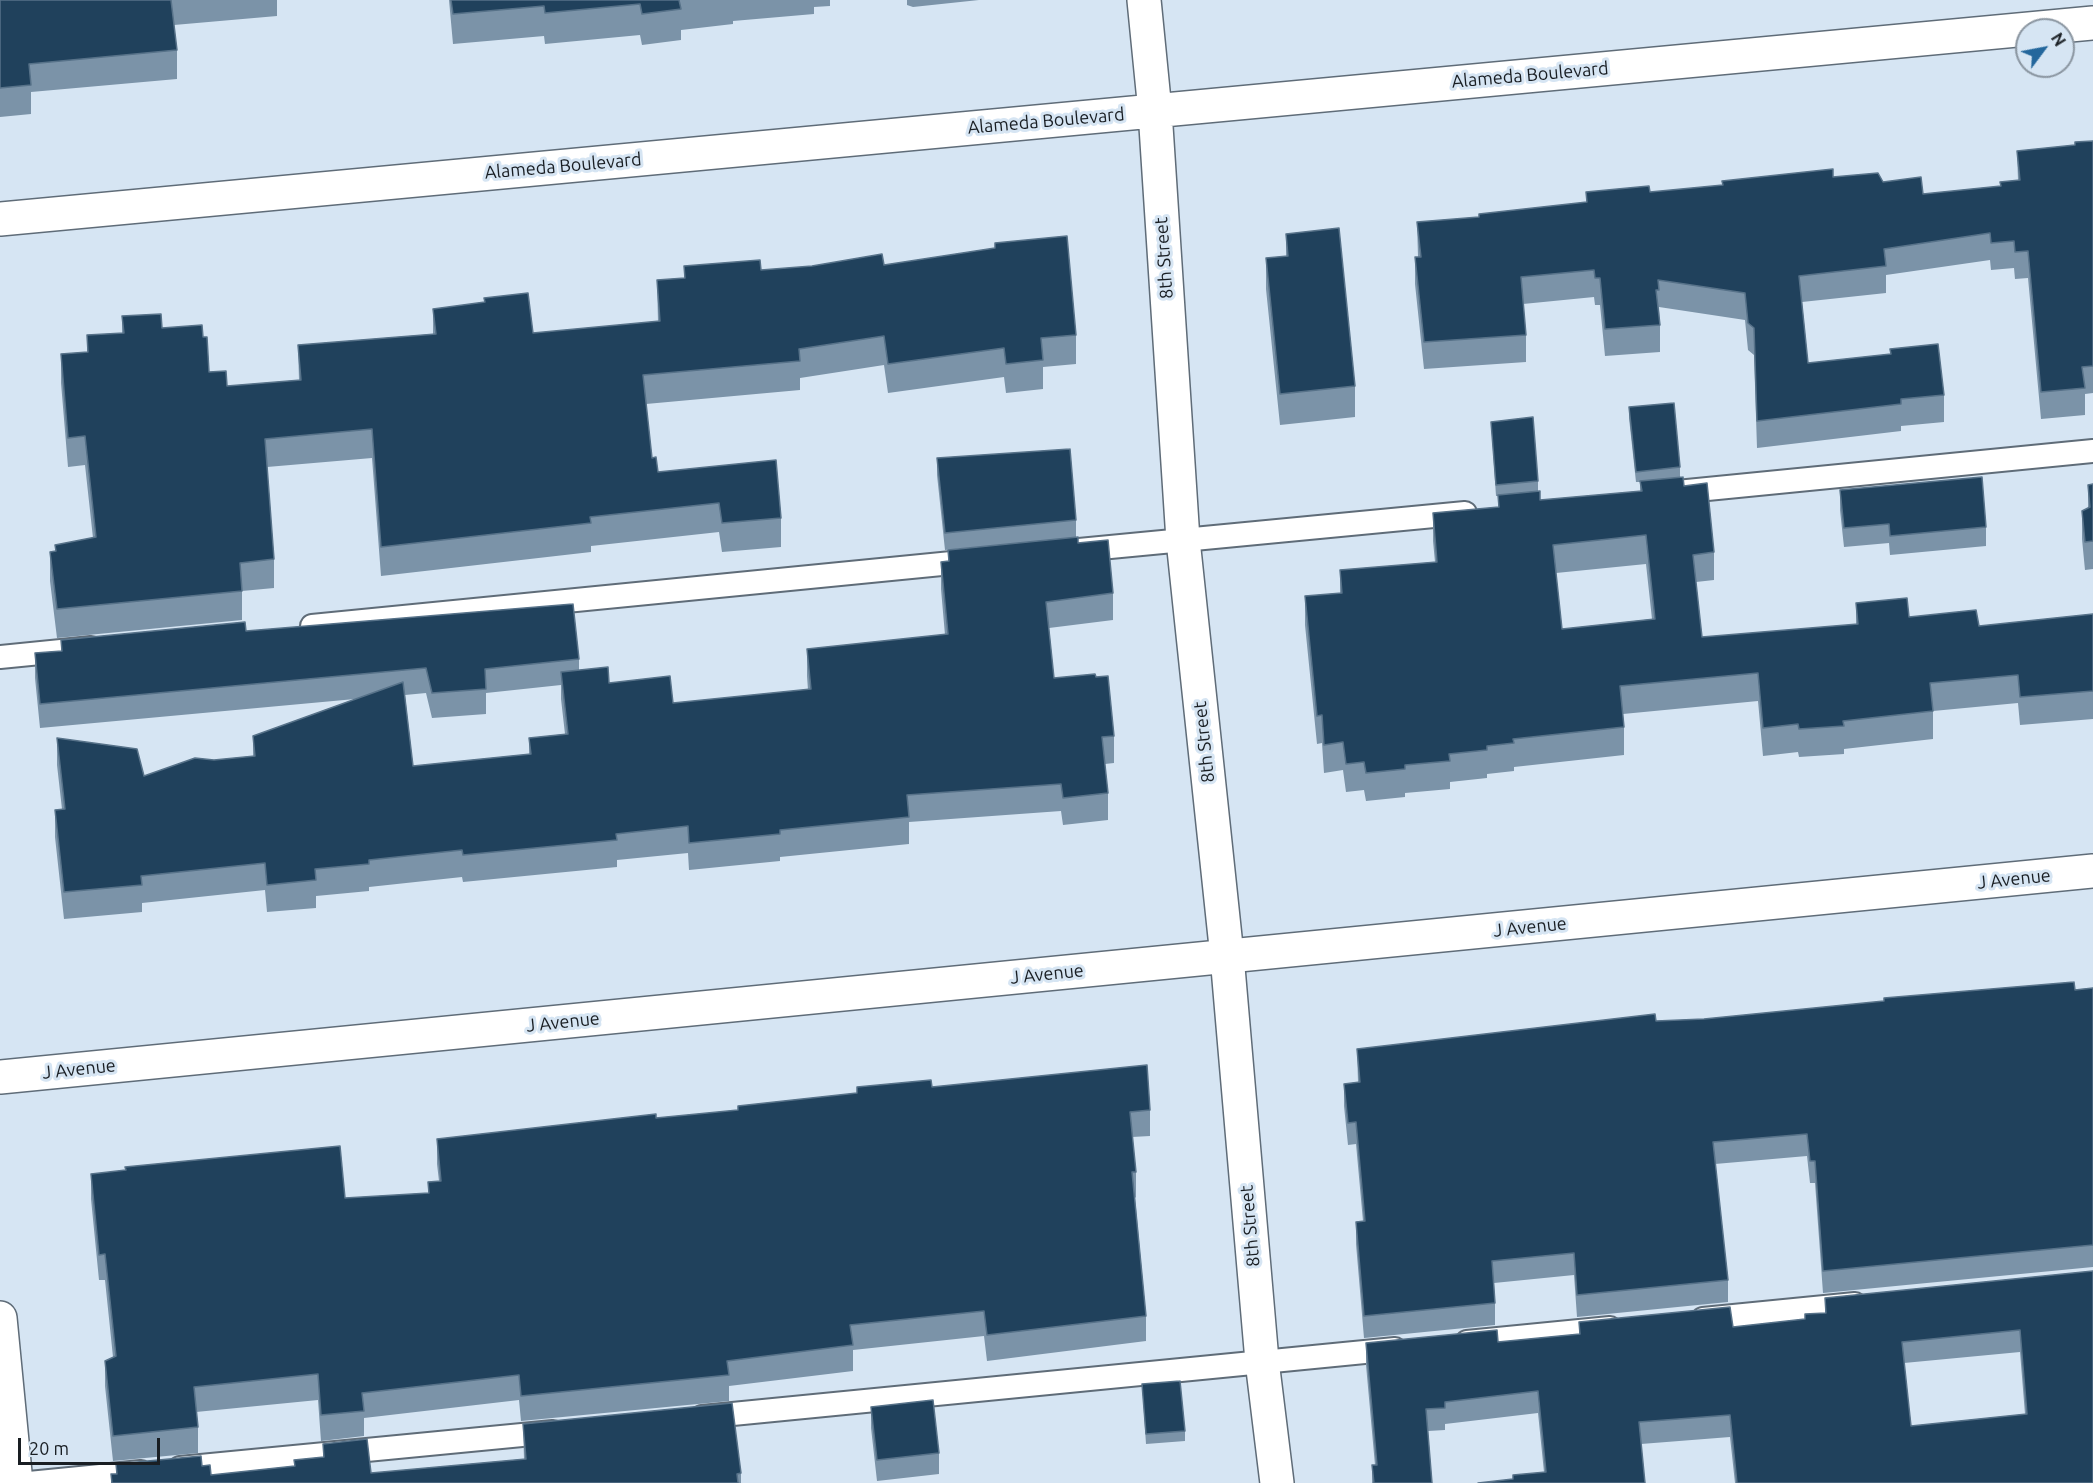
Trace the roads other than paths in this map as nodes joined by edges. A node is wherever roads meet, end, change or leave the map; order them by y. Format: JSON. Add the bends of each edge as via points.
{"nodes":[{"id":1,"x":1144,"y":0,"type":"edge"},
{"id":2,"x":2093,"y":23,"type":"edge"},
{"id":3,"x":1155,"y":111,"type":"junction"},
{"id":4,"x":0,"y":219,"type":"edge"},
{"id":5,"x":2093,"y":451,"type":"edge"},
{"id":6,"x":1656,"y":494,"type":"edge"},
{"id":7,"x":1490,"y":510,"type":"edge"},
{"id":8,"x":1183,"y":540,"type":"junction"},
{"id":9,"x":1053,"y":553,"type":"edge"},
{"id":10,"x":994,"y":559,"type":"edge"},
{"id":11,"x":296,"y":628,"type":"edge"},
{"id":12,"x":118,"y":645,"type":"edge"},
{"id":13,"x":0,"y":657,"type":"edge"},
{"id":14,"x":2093,"y":871,"type":"edge"},
{"id":15,"x":1227,"y":956,"type":"junction"},
{"id":16,"x":0,"y":1077,"type":"edge"},
{"id":17,"x":1878,"y":1301,"type":"edge"},
{"id":18,"x":0,"y":1318,"type":"edge"},
{"id":19,"x":1676,"y":1321,"type":"edge"},
{"id":20,"x":1628,"y":1326,"type":"edge"},
{"id":21,"x":1450,"y":1344,"type":"edge"},
{"id":22,"x":1414,"y":1347,"type":"edge"},
{"id":23,"x":1262,"y":1361,"type":"junction"},
{"id":24,"x":684,"y":1419,"type":"edge"},
{"id":25,"x":576,"y":1429,"type":"edge"},
{"id":26,"x":16,"y":1483,"type":"edge"},
{"id":27,"x":29,"y":1483,"type":"edge"},
{"id":28,"x":1277,"y":1483,"type":"edge"}],
"edges":[{"from":1,"to":3,"type":"street","name":"8th Street"},
{"from":2,"to":3,"type":"street","name":"Alameda Boulevard"},
{"from":3,"to":4,"type":"street","name":"Alameda Boulevard"},
{"from":3,"to":8,"type":"street","name":"8th Street"},
{"from":5,"to":6,"type":"lane"},
{"from":7,"to":8,"type":"lane"},
{"from":8,"to":9,"type":"lane"},
{"from":8,"to":15,"type":"street","name":"8th Street"},
{"from":10,"to":11,"type":"lane"},
{"from":12,"to":13,"type":"lane"},
{"from":14,"to":15,"type":"street","name":"J Avenue"},
{"from":15,"to":16,"type":"street","name":"J Avenue"},
{"from":15,"to":23,"type":"street","name":"8th Street"},
{"from":17,"to":19,"type":"lane"},
{"from":18,"to":26,"type":"street"},
{"from":20,"to":21,"type":"lane"},
{"from":22,"to":23,"type":"lane"},
{"from":23,"to":24,"type":"lane"},
{"from":23,"to":28,"type":"street","name":"8th Street"},
{"from":25,"to":27,"type":"lane"}]}
